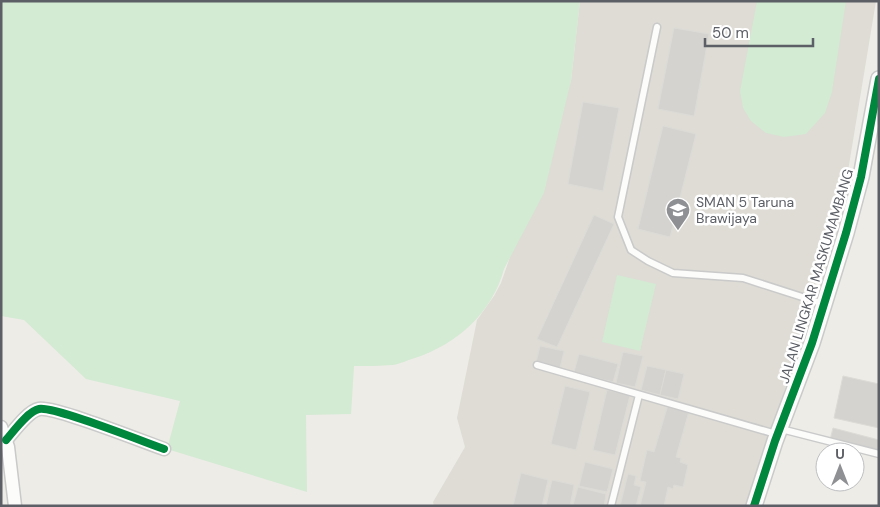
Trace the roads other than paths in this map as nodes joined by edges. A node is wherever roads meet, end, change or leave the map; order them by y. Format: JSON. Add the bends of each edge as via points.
{"nodes":[{"id":1,"x":657,"y":27,"type":"dead end"},
{"id":2,"x":879,"y":79,"type":"edge"},
{"id":3,"x":824,"y":304,"type":"junction"},
{"id":4,"x":537,"y":365,"type":"dead end"},
{"id":5,"x":639,"y":394,"type":"junction"},
{"id":6,"x":1,"y":426,"type":"edge"},
{"id":7,"x":779,"y":432,"type":"junction"},
{"id":8,"x":6,"y":440,"type":"junction"},
{"id":9,"x":164,"y":449,"type":"dead end"},
{"id":10,"x":879,"y":454,"type":"edge"},
{"id":11,"x":15,"y":506,"type":"edge"},
{"id":12,"x":611,"y":506,"type":"edge"},
{"id":13,"x":754,"y":506,"type":"edge"}],
"edges":[{"from":1,"to":3,"type":"lane","via":[[618,216],[631,250],[672,273],[744,278]]},
{"from":2,"to":3,"type":"street","name":"JALAN LINGKAR MASKUMAMBANG","via":[[861,177]]},
{"from":3,"to":7,"type":"street","name":"JALAN LINGKAR MASKUMAMBANG"},
{"from":4,"to":5,"type":"lane"},
{"from":5,"to":7,"type":"lane"},
{"from":5,"to":12,"type":"lane"},
{"from":6,"to":8,"type":"street"},
{"from":7,"to":10,"type":"lane"},
{"from":7,"to":13,"type":"street","name":"JALAN LINGKAR MASKUMAMBANG"},
{"from":8,"to":9,"type":"street","via":[[32,412],[40,409],[65,414]]},
{"from":8,"to":11,"type":"street"}]}
